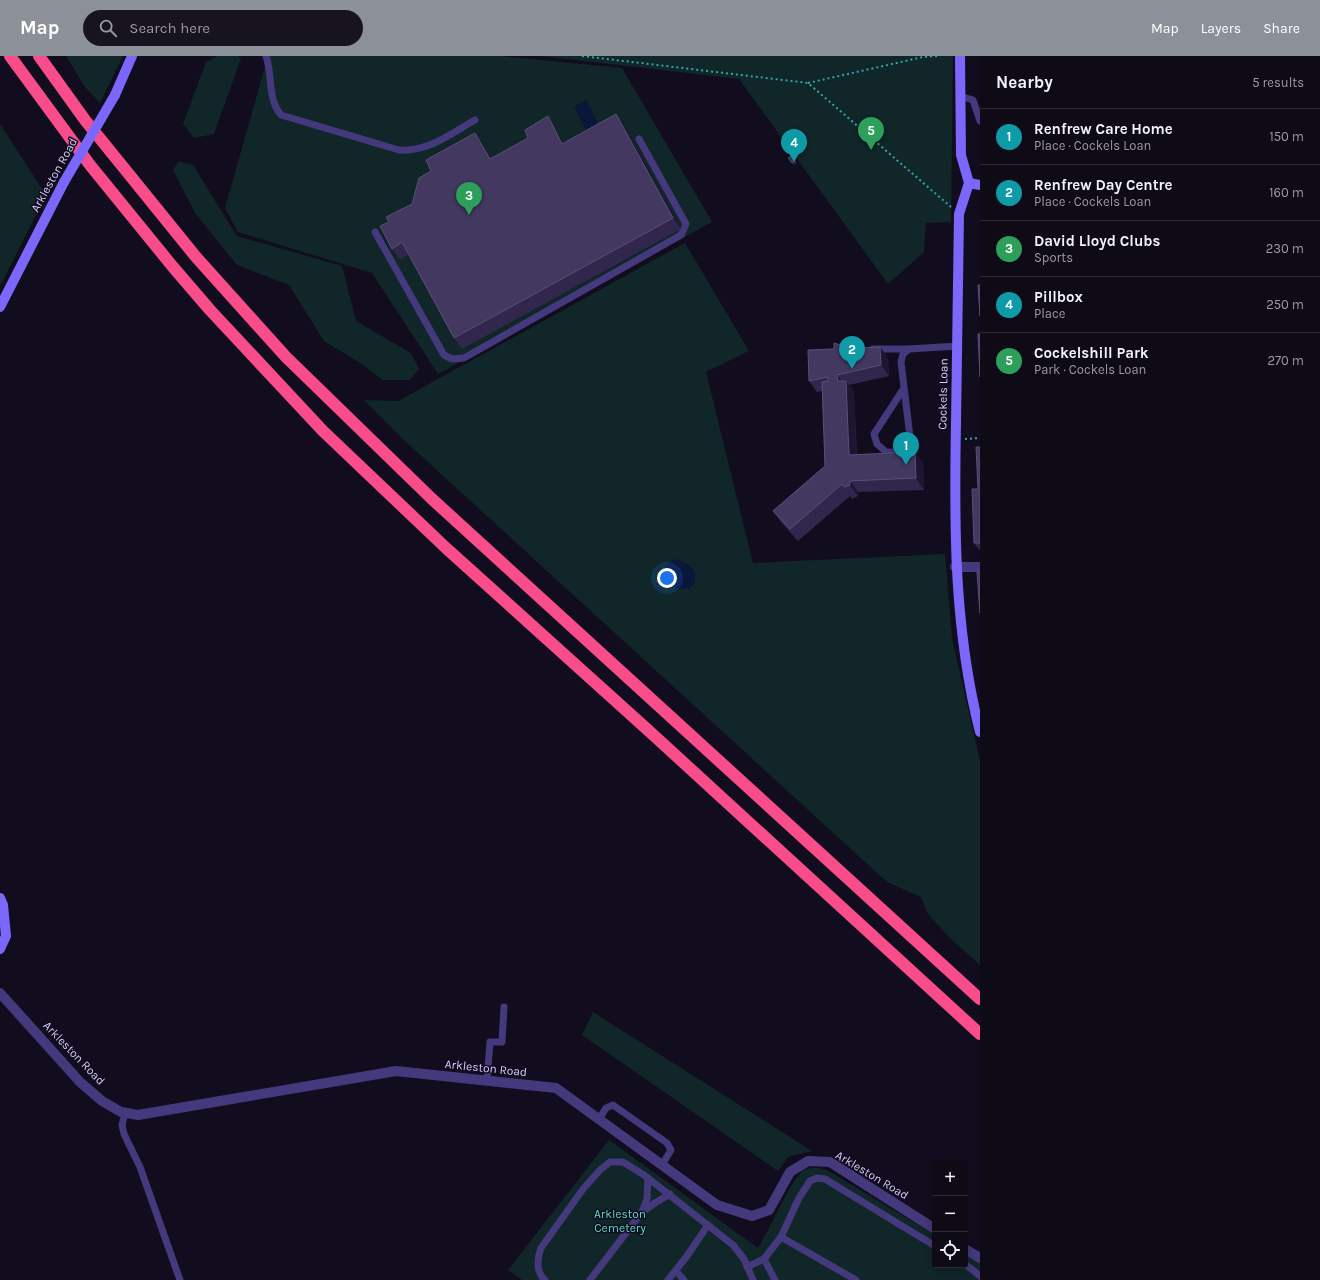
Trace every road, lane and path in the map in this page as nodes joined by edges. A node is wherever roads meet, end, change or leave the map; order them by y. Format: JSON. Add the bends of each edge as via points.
{"nodes":[{"id":1,"x":10,"y":56,"type":"edge"},
{"id":2,"x":39,"y":56,"type":"edge"},
{"id":3,"x":132,"y":56,"type":"edge"},
{"id":4,"x":266,"y":56,"type":"edge"},
{"id":5,"x":582,"y":56,"type":"edge"},
{"id":6,"x":937,"y":56,"type":"edge"},
{"id":7,"x":960,"y":56,"type":"edge"},
{"id":8,"x":808,"y":83,"type":"junction"},
{"id":9,"x":960,"y":96,"type":"junction"},
{"id":10,"x":475,"y":120,"type":"dead end"},
{"id":11,"x":980,"y":121,"type":"edge"},
{"id":12,"x":639,"y":139,"type":"dead end"},
{"id":13,"x":969,"y":184,"type":"junction"},
{"id":14,"x":980,"y":185,"type":"edge"},
{"id":15,"x":959,"y":214,"type":"junction"},
{"id":16,"x":375,"y":232,"type":"dead end"},
{"id":17,"x":0,"y":308,"type":"edge"},
{"id":18,"x":957,"y":346,"type":"junction"},
{"id":19,"x":909,"y":349,"type":"junction"},
{"id":20,"x":861,"y":350,"type":"edge"},
{"id":21,"x":904,"y":388,"type":"junction"},
{"id":22,"x":955,"y":567,"type":"junction"},
{"id":23,"x":980,"y":567,"type":"edge"},
{"id":24,"x":980,"y":732,"type":"edge"},
{"id":25,"x":0,"y":898,"type":"edge"},
{"id":26,"x":0,"y":948,"type":"edge"},
{"id":27,"x":0,"y":993,"type":"edge"},
{"id":28,"x":980,"y":999,"type":"edge"},
{"id":29,"x":504,"y":1007,"type":"dead end"},
{"id":30,"x":980,"y":1034,"type":"edge"},
{"id":31,"x":487,"y":1081,"type":"junction"},
{"id":32,"x":125,"y":1113,"type":"junction"},
{"id":33,"x":599,"y":1119,"type":"junction"},
{"id":34,"x":662,"y":1165,"type":"junction"},
{"id":35,"x":648,"y":1178,"type":"junction"},
{"id":36,"x":670,"y":1194,"type":"junction"},
{"id":37,"x":642,"y":1212,"type":"junction"},
{"id":38,"x":708,"y":1225,"type":"junction"},
{"id":39,"x":932,"y":1227,"type":"edge"},
{"id":40,"x":781,"y":1237,"type":"junction"},
{"id":41,"x":932,"y":1244,"type":"edge"},
{"id":42,"x":968,"y":1251,"type":"edge"},
{"id":43,"x":980,"y":1258,"type":"edge"},
{"id":44,"x":764,"y":1259,"type":"junction"},
{"id":45,"x":747,"y":1266,"type":"junction"},
{"id":46,"x":968,"y":1266,"type":"edge"},
{"id":47,"x":676,"y":1271,"type":"junction"},
{"id":48,"x":980,"y":1276,"type":"edge"},
{"id":49,"x":180,"y":1280,"type":"edge"},
{"id":50,"x":545,"y":1280,"type":"edge"},
{"id":51,"x":590,"y":1280,"type":"edge"},
{"id":52,"x":668,"y":1280,"type":"edge"},
{"id":53,"x":684,"y":1280,"type":"edge"},
{"id":54,"x":753,"y":1280,"type":"edge"},
{"id":55,"x":775,"y":1280,"type":"edge"},
{"id":56,"x":856,"y":1280,"type":"edge"}],
"edges":[{"from":1,"to":30,"type":"highway","via":[[90,165],[173,267],[323,431],[446,548]]},
{"from":2,"to":28,"type":"highway","via":[[85,120],[141,190],[196,257],[286,357],[432,499]]},
{"from":3,"to":17,"type":"street","name":"Arkleston Road","bridge":true,"via":[[115,95],[64,182]]},
{"from":4,"to":10,"type":"lane","via":[[274,106],[281,115],[399,150],[412,151],[424,148]]},
{"from":5,"to":8,"type":"path"},
{"from":6,"to":8,"type":"path"},
{"from":7,"to":9,"type":"street"},
{"from":8,"to":15,"type":"path"},
{"from":9,"to":11,"type":"lane","via":[[973,100]]},
{"from":9,"to":13,"type":"street","via":[[961,155]]},
{"from":12,"to":16,"type":"lane","via":[[686,224],[681,235],[464,358],[452,359],[444,355]]},
{"from":13,"to":14,"type":"street"},
{"from":13,"to":15,"type":"street","name":"Cockels Loan"},
{"from":15,"to":18,"type":"street","name":"Cockels Loan"},
{"from":18,"to":19,"type":"lane"},
{"from":18,"to":22,"type":"street","name":"Cockels Loan"},
{"from":19,"to":20,"type":"lane"},
{"from":19,"to":21,"type":"lane","via":[[903,354],[901,362]]},
{"from":21,"to":21,"type":"lane","via":[[910,437],[905,448],[897,452],[886,452],[877,444],[874,434]]},
{"from":22,"to":23,"type":"street"},
{"from":22,"to":24,"type":"street","name":"Cockels Loan","via":[[970,693]]},
{"from":25,"to":26,"type":"street","via":[[6,936]]},
{"from":27,"to":32,"type":"street","name":"Arkleston Road","via":[[80,1082],[102,1101]]},
{"from":29,"to":31,"type":"lane","via":[[502,1042],[490,1042]]},
{"from":31,"to":32,"type":"street","name":"Arkleston Road","via":[[396,1071],[138,1116]]},
{"from":31,"to":33,"type":"street","name":"Arkleston Road","via":[[556,1088]]},
{"from":32,"to":49,"type":"lane","via":[[122,1125],[124,1134],[140,1167]]},
{"from":33,"to":34,"type":"street","name":"Arkleston Road"},
{"from":33,"to":34,"type":"lane","via":[[606,1108],[613,1105],[667,1143],[671,1150]]},
{"from":34,"to":39,"type":"street","name":"Arkleston Road","via":[[717,1205],[752,1216],[769,1210],[790,1172],[808,1161],[830,1162]]},
{"from":35,"to":36,"type":"lane"},
{"from":35,"to":37,"type":"lane","via":[[648,1199]]},
{"from":35,"to":50,"type":"lane","via":[[623,1162],[610,1162],[600,1170],[583,1189],[541,1248],[538,1265]]},
{"from":36,"to":37,"type":"lane"},
{"from":36,"to":38,"type":"lane"},
{"from":37,"to":51,"type":"lane"},
{"from":38,"to":45,"type":"lane","via":[[733,1245]]},
{"from":38,"to":47,"type":"lane"},
{"from":40,"to":41,"type":"lane","via":[[799,1198],[810,1181],[817,1178],[825,1179]]},
{"from":40,"to":44,"type":"lane"},
{"from":40,"to":56,"type":"lane"},
{"from":42,"to":43,"type":"street"},
{"from":44,"to":45,"type":"lane"},
{"from":44,"to":55,"type":"lane"},
{"from":45,"to":54,"type":"lane"},
{"from":46,"to":48,"type":"lane"},
{"from":47,"to":52,"type":"lane"},
{"from":47,"to":53,"type":"lane"}]}
